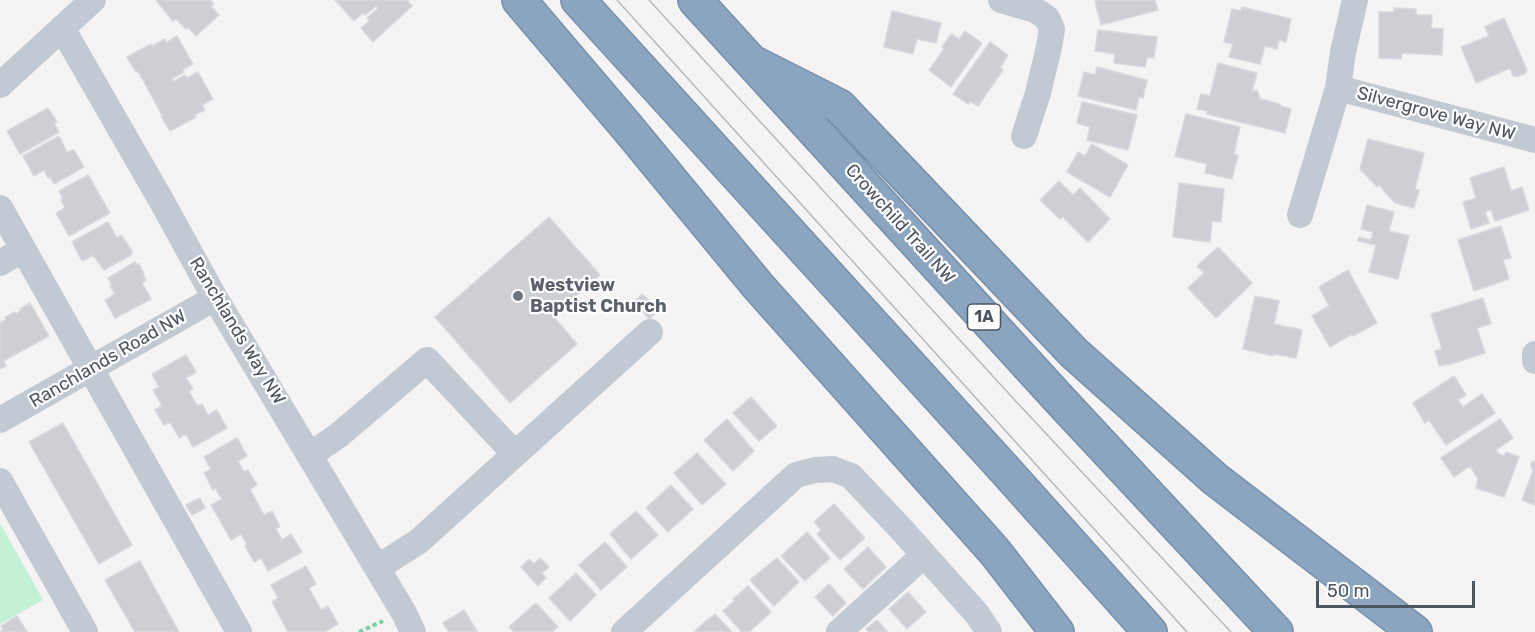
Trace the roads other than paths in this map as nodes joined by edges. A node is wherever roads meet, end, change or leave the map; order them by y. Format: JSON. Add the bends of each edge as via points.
{"nodes":[{"id":1,"x":93,"y":0,"type":"edge"},
{"id":2,"x":519,"y":0,"type":"edge"},
{"id":3,"x":578,"y":0,"type":"edge"},
{"id":4,"x":695,"y":0,"type":"edge"},
{"id":5,"x":1000,"y":0,"type":"edge"},
{"id":6,"x":1355,"y":0,"type":"edge"},
{"id":7,"x":62,"y":28,"type":"junction"},
{"id":8,"x":752,"y":62,"type":"junction"},
{"id":9,"x":0,"y":85,"type":"edge"},
{"id":10,"x":1338,"y":88,"type":"junction"},
{"id":11,"x":1024,"y":136,"type":"dead end"},
{"id":12,"x":1535,"y":141,"type":"edge"},
{"id":13,"x":0,"y":208,"type":"edge"},
{"id":14,"x":1300,"y":215,"type":"dead end"},
{"id":15,"x":23,"y":250,"type":"junction"},
{"id":16,"x":0,"y":263,"type":"edge"},
{"id":17,"x":215,"y":298,"type":"junction"},
{"id":18,"x":650,"y":332,"type":"dead end"},
{"id":19,"x":1535,"y":354,"type":"edge"},
{"id":20,"x":1535,"y":361,"type":"edge"},
{"id":21,"x":90,"y":369,"type":"junction"},
{"id":22,"x":0,"y":420,"type":"edge"},
{"id":23,"x":515,"y":454,"type":"junction"},
{"id":24,"x":310,"y":455,"type":"junction"},
{"id":25,"x":0,"y":481,"type":"edge"},
{"id":26,"x":924,"y":555,"type":"junction"},
{"id":27,"x":377,"y":568,"type":"junction"},
{"id":28,"x":85,"y":632,"type":"edge"},
{"id":29,"x":239,"y":632,"type":"edge"},
{"id":30,"x":413,"y":632,"type":"edge"},
{"id":31,"x":624,"y":632,"type":"edge"},
{"id":32,"x":839,"y":632,"type":"edge"},
{"id":33,"x":989,"y":632,"type":"edge"},
{"id":34,"x":1057,"y":632,"type":"edge"},
{"id":35,"x":1150,"y":632,"type":"edge"},
{"id":36,"x":1276,"y":632,"type":"edge"},
{"id":37,"x":1415,"y":632,"type":"edge"}],
"edges":[{"from":1,"to":7,"type":"street"},
{"from":2,"to":34,"type":"highway","via":[[758,286],[996,552]]},
{"from":3,"to":35,"type":"highway"},
{"from":4,"to":8,"type":"highway","name":"Crowchild Trail NW","number":"1A"},
{"from":5,"to":11,"type":"street","via":[[1035,10],[1047,18],[1052,29]]},
{"from":6,"to":10,"type":"street"},
{"from":7,"to":9,"type":"street"},
{"from":7,"to":17,"type":"street","name":"Ranchlands Way NW"},
{"from":8,"to":36,"type":"highway","name":"Crowchild Trail NW","number":"1A"},
{"from":8,"to":37,"type":"highway","via":[[839,106],[1074,353],[1215,479]]},
{"from":10,"to":12,"type":"street","name":"Silvergrove Way NW"},
{"from":10,"to":14,"type":"street"},
{"from":13,"to":15,"type":"street"},
{"from":15,"to":16,"type":"street"},
{"from":15,"to":21,"type":"street"},
{"from":17,"to":21,"type":"street","name":"Ranchlands Road NW"},
{"from":17,"to":24,"type":"street","name":"Ranchlands Way NW"},
{"from":18,"to":23,"type":"street"},
{"from":19,"to":20,"type":"street"},
{"from":21,"to":22,"type":"street","name":"Ranchlands Road NW"},
{"from":21,"to":29,"type":"street"},
{"from":23,"to":24,"type":"street","via":[[427,360]]},
{"from":23,"to":27,"type":"street","via":[[419,541]]},
{"from":24,"to":27,"type":"street","name":"Ranchlands Way NW"},
{"from":25,"to":28,"type":"street"},
{"from":26,"to":31,"type":"street","via":[[851,476],[833,469],[815,470],[796,475]]},
{"from":26,"to":32,"type":"street"},
{"from":26,"to":33,"type":"street"},
{"from":27,"to":30,"type":"street","name":"Ranchlands Way NW"}]}
